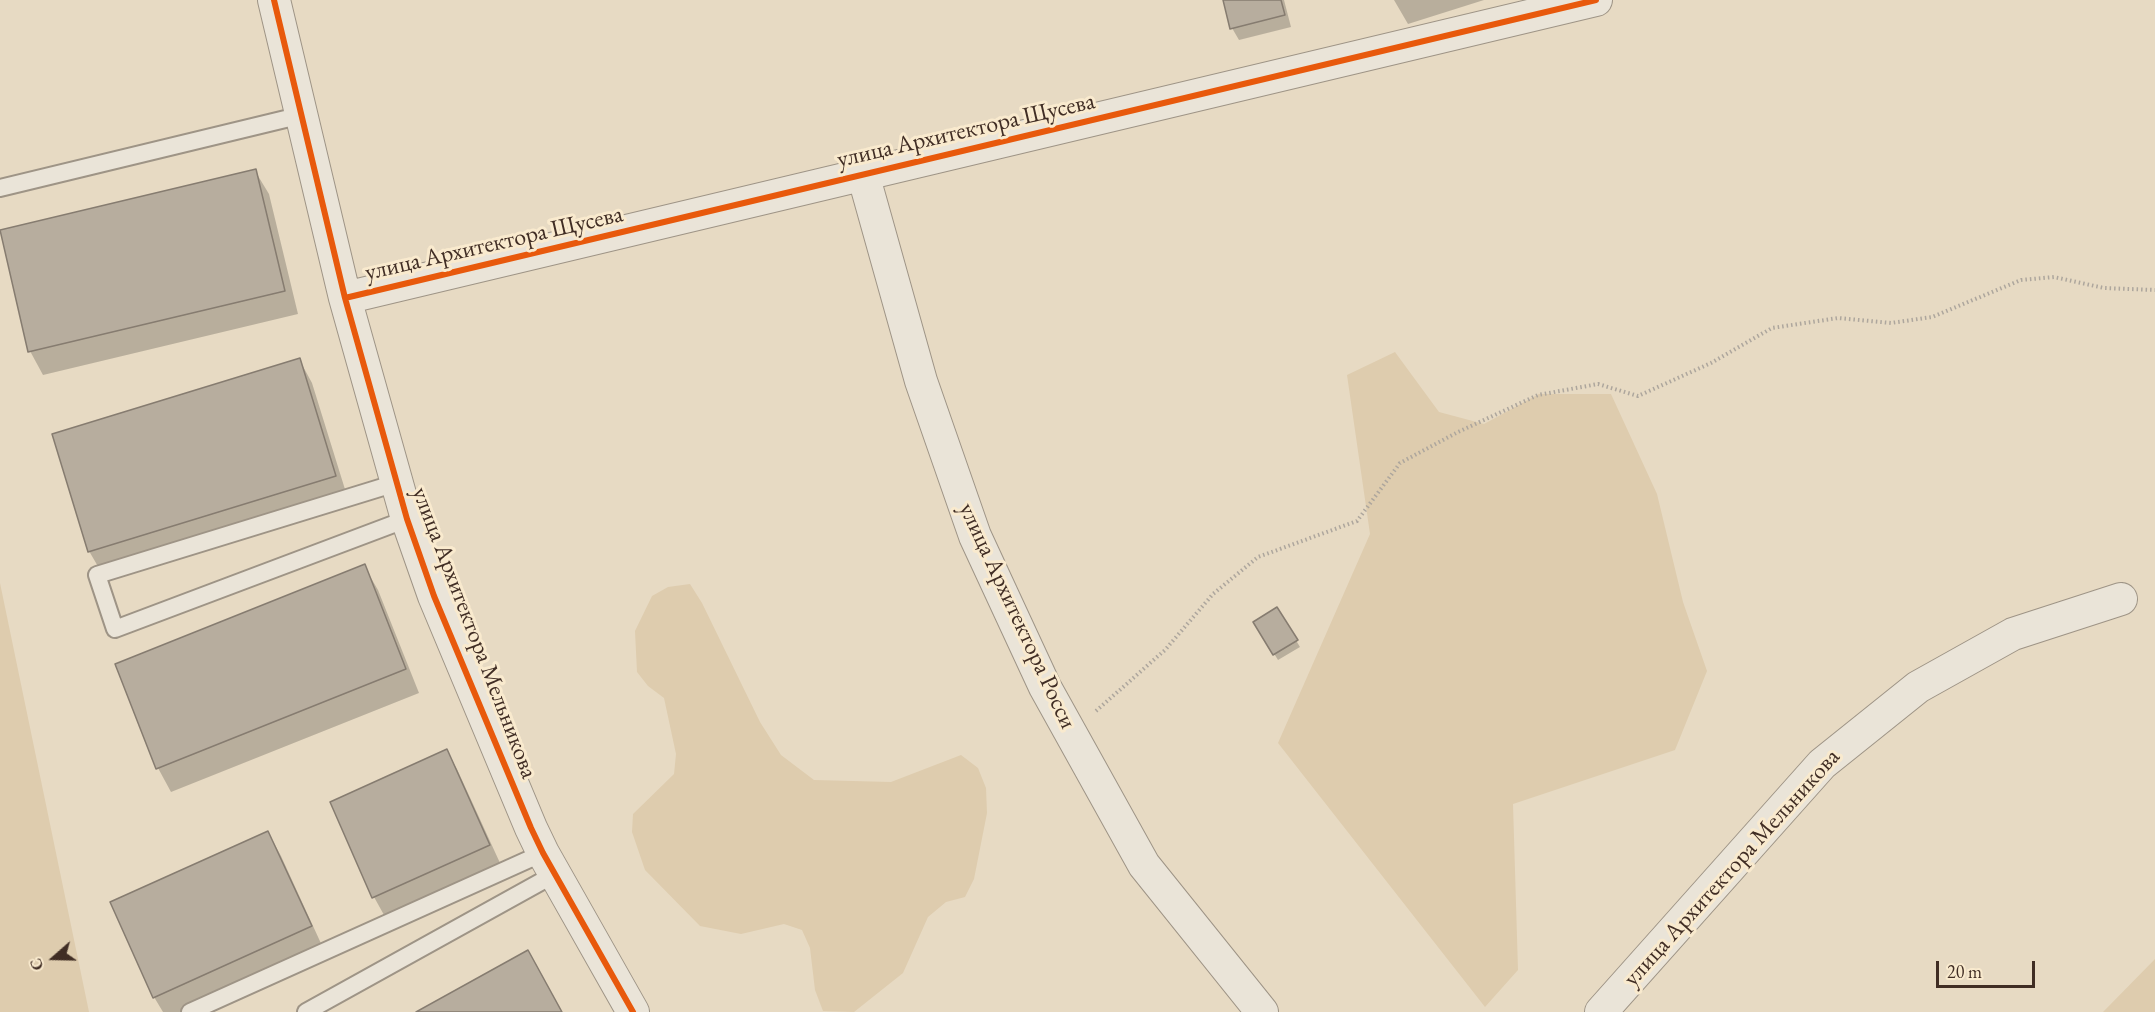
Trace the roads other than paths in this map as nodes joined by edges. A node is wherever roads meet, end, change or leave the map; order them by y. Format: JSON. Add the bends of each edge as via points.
{"nodes":[{"id":1,"x":274,"y":0,"type":"edge"},
{"id":2,"x":1596,"y":0,"type":"edge"},
{"id":3,"x":302,"y":115,"type":"junction"},
{"id":4,"x":863,"y":174,"type":"junction"},
{"id":5,"x":0,"y":188,"type":"edge"},
{"id":6,"x":345,"y":298,"type":"junction"},
{"id":7,"x":396,"y":483,"type":"junction"},
{"id":8,"x":407,"y":519,"type":"junction"},
{"id":9,"x":2121,"y":599,"type":"dead end"},
{"id":10,"x":549,"y":863,"type":"junction"},
{"id":11,"x":190,"y":1012,"type":"edge"},
{"id":12,"x":306,"y":1012,"type":"edge"},
{"id":13,"x":633,"y":1012,"type":"edge"},
{"id":14,"x":1262,"y":1012,"type":"edge"},
{"id":15,"x":1601,"y":1012,"type":"edge"}],
"edges":[{"from":1,"to":3,"type":"street","name":"улица Архитектора Мельникова"},
{"from":2,"to":4,"type":"street","name":"улица Архитектора Щусева"},
{"from":3,"to":5,"type":"lane"},
{"from":3,"to":6,"type":"street","name":"улица Архитектора Мельникова"},
{"from":4,"to":6,"type":"street","name":"улица Архитектора Щусева"},
{"from":4,"to":14,"type":"street","name":"улица Архитектора Росси","via":[[921,381],[975,536],[1044,687],[1144,865]]},
{"from":6,"to":7,"type":"street","name":"улица Архитектора Мельникова"},
{"from":7,"to":8,"type":"street","name":"улица Архитектора Мельникова"},
{"from":7,"to":8,"type":"lane","via":[[97,575],[115,629]]},
{"from":8,"to":10,"type":"street","name":"улица Архитектора Мельникова","via":[[434,596]]},
{"from":9,"to":15,"type":"street","name":"улица Архитектора Мельникова","via":[[2013,634],[1918,687],[1822,764]]},
{"from":10,"to":11,"type":"lane"},
{"from":10,"to":12,"type":"lane"},
{"from":10,"to":13,"type":"street","name":"улица Архитектора Мельникова"}]}
